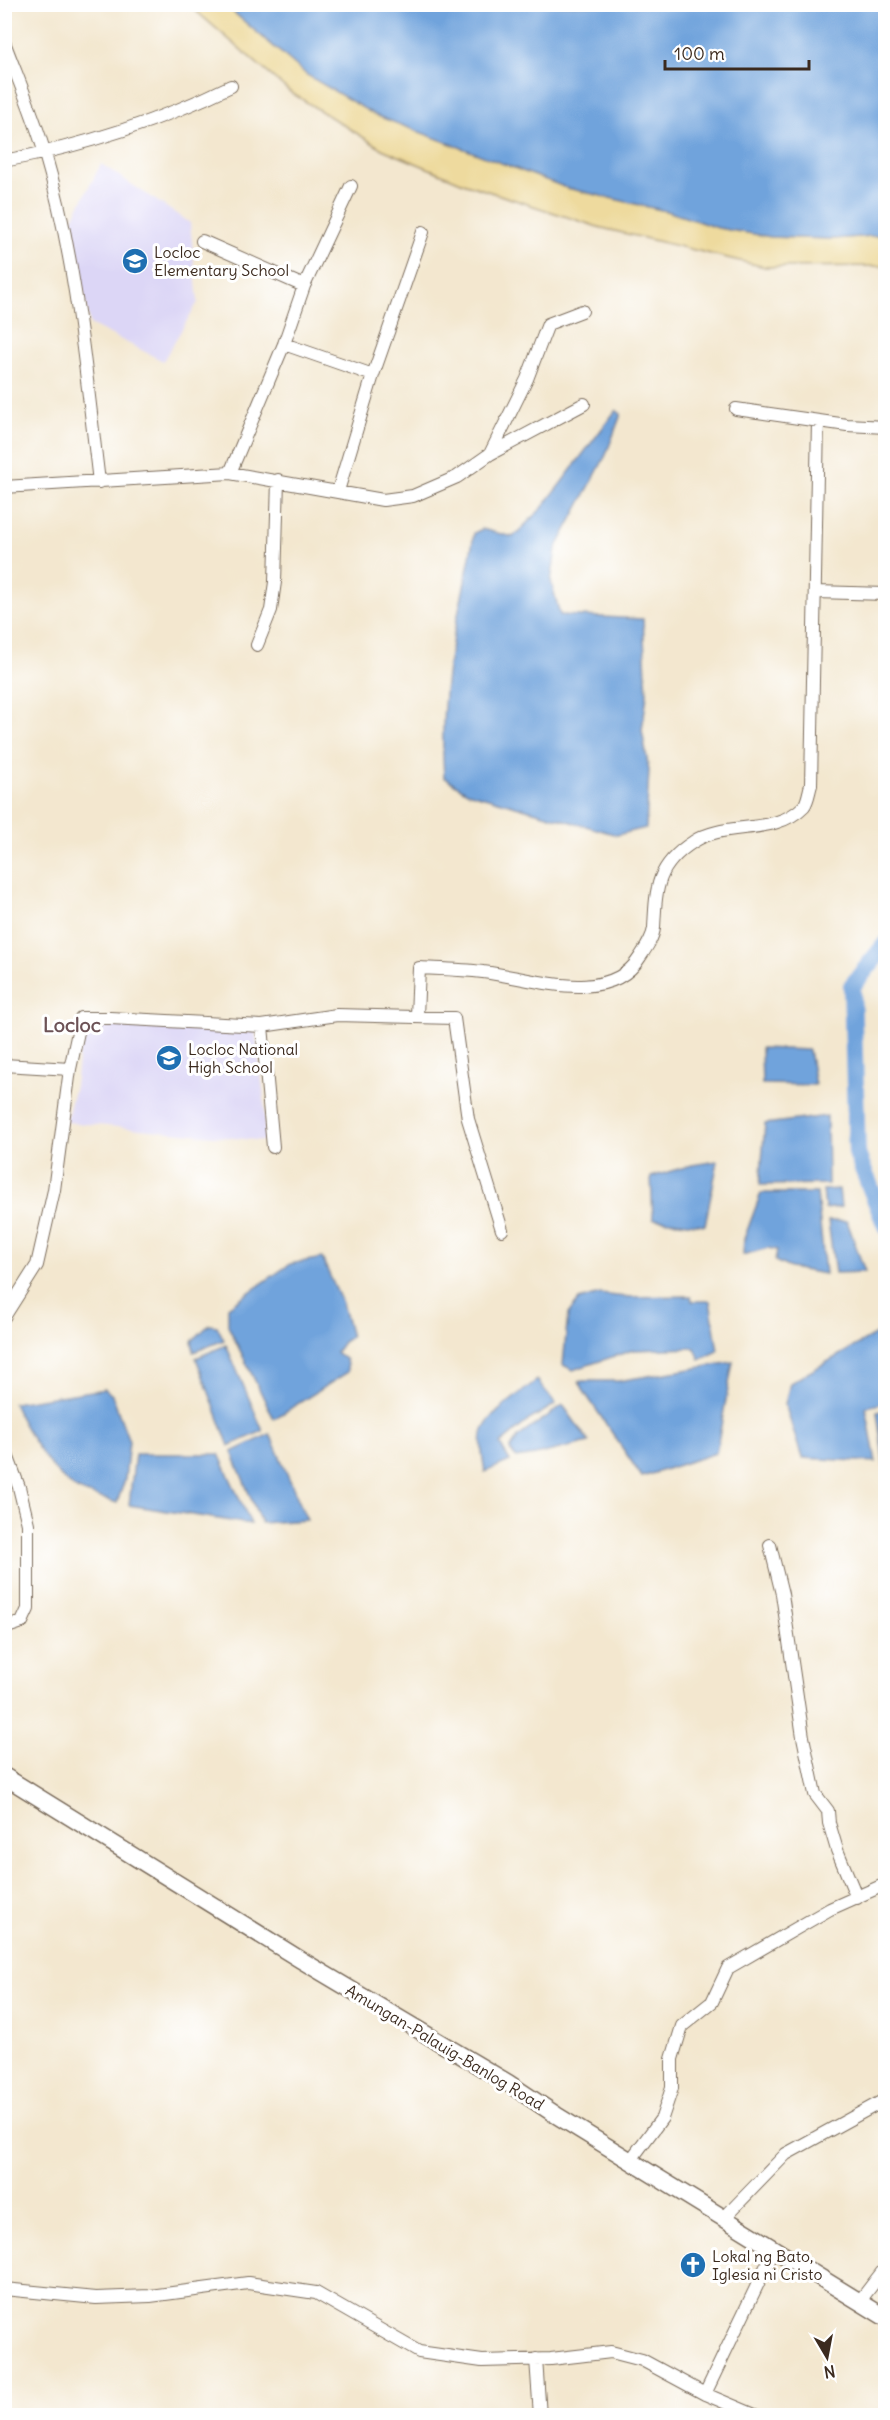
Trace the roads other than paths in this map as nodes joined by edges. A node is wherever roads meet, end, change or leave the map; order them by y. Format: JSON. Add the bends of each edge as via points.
{"nodes":[{"id":1,"x":4,"y":42,"type":"edge"},
{"id":2,"x":231,"y":86,"type":"dead end"},
{"id":3,"x":45,"y":153,"type":"junction"},
{"id":4,"x":4,"y":161,"type":"edge"},
{"id":5,"x":351,"y":186,"type":"dead end"},
{"id":6,"x":423,"y":232,"type":"dead end"},
{"id":7,"x":202,"y":241,"type":"dead end"},
{"id":8,"x":304,"y":286,"type":"junction"},
{"id":9,"x":582,"y":311,"type":"dead end"},
{"id":10,"x":284,"y":344,"type":"junction"},
{"id":11,"x":373,"y":375,"type":"junction"},
{"id":12,"x":584,"y":404,"type":"dead end"},
{"id":13,"x":736,"y":409,"type":"dead end"},
{"id":14,"x":818,"y":421,"type":"junction"},
{"id":15,"x":885,"y":428,"type":"edge"},
{"id":16,"x":490,"y":454,"type":"junction"},
{"id":17,"x":230,"y":473,"type":"junction"},
{"id":18,"x":278,"y":480,"type":"junction"},
{"id":19,"x":99,"y":482,"type":"junction"},
{"id":20,"x":4,"y":487,"type":"edge"},
{"id":21,"x":338,"y":491,"type":"junction"},
{"id":22,"x":816,"y":591,"type":"junction"},
{"id":23,"x":885,"y":594,"type":"edge"},
{"id":24,"x":257,"y":645,"type":"dead end"},
{"id":25,"x":417,"y":1016,"type":"junction"},
{"id":26,"x":261,"y":1026,"type":"junction"},
{"id":27,"x":4,"y":1065,"type":"edge"},
{"id":28,"x":70,"y":1069,"type":"junction"},
{"id":29,"x":273,"y":1147,"type":"dead end"},
{"id":30,"x":502,"y":1230,"type":"dead end"},
{"id":31,"x":4,"y":1317,"type":"edge"},
{"id":32,"x":4,"y":1447,"type":"edge"},
{"id":33,"x":770,"y":1545,"type":"dead end"},
{"id":34,"x":4,"y":1629,"type":"edge"},
{"id":35,"x":4,"y":1776,"type":"edge"},
{"id":36,"x":885,"y":1884,"type":"edge"},
{"id":37,"x":856,"y":1898,"type":"junction"},
{"id":38,"x":881,"y":2102,"type":"dead end"},
{"id":39,"x":630,"y":2161,"type":"junction"},
{"id":40,"x":724,"y":2218,"type":"junction"},
{"id":41,"x":774,"y":2250,"type":"junction"},
{"id":42,"x":885,"y":2267,"type":"edge"},
{"id":43,"x":4,"y":2289,"type":"edge"},
{"id":44,"x":859,"y":2302,"type":"junction"},
{"id":45,"x":885,"y":2318,"type":"edge"},
{"id":46,"x":536,"y":2359,"type":"junction"},
{"id":47,"x":705,"y":2394,"type":"junction"},
{"id":48,"x":540,"y":2415,"type":"edge"},
{"id":49,"x":757,"y":2415,"type":"edge"}],
"edges":[{"from":1,"to":3,"type":"street"},
{"from":2,"to":3,"type":"street","via":[[153,119]]},
{"from":3,"to":4,"type":"street"},
{"from":3,"to":19,"type":"street","via":[[60,211],[84,351]]},
{"from":5,"to":8,"type":"street"},
{"from":6,"to":11,"type":"street"},
{"from":7,"to":8,"type":"street"},
{"from":8,"to":10,"type":"street"},
{"from":9,"to":16,"type":"street","via":[[548,324],[527,379]]},
{"from":10,"to":11,"type":"street"},
{"from":10,"to":17,"type":"street"},
{"from":11,"to":21,"type":"street"},
{"from":12,"to":16,"type":"street"},
{"from":13,"to":14,"type":"street"},
{"from":14,"to":15,"type":"street"},
{"from":14,"to":22,"type":"street"},
{"from":16,"to":21,"type":"street","via":[[457,477],[413,496],[383,500]]},
{"from":17,"to":18,"type":"street"},
{"from":17,"to":19,"type":"street"},
{"from":18,"to":21,"type":"street"},
{"from":18,"to":24,"type":"street","via":[[275,582],[271,610]]},
{"from":19,"to":20,"type":"street"},
{"from":22,"to":23,"type":"street"},
{"from":22,"to":25,"type":"street","via":[[812,785],[805,805],[781,822],[705,835],[673,856],[658,878],[654,931],[634,968],[591,986],[418,968]]},
{"from":25,"to":26,"type":"street","via":[[337,1015]]},
{"from":25,"to":30,"type":"street","via":[[454,1018],[468,1119]]},
{"from":26,"to":28,"type":"street","via":[[81,1018]]},
{"from":26,"to":29,"type":"street"},
{"from":27,"to":28,"type":"street"},
{"from":28,"to":31,"type":"street","via":[[54,1190],[37,1265]]},
{"from":32,"to":34,"type":"street","via":[[28,1524],[28,1609],[22,1622]]},
{"from":33,"to":37,"type":"street","via":[[782,1594],[815,1794],[828,1811],[837,1850]]},
{"from":35,"to":39,"type":"main road","name":"Amungan-Palauig-Banlog Road"},
{"from":36,"to":37,"type":"street"},
{"from":37,"to":39,"type":"street","via":[[728,1968],[712,2002],[682,2026],[672,2059],[672,2088],[662,2118]]},
{"from":38,"to":40,"type":"street","via":[[786,2154]]},
{"from":39,"to":40,"type":"main road","name":"Amungan-Palauig-Banlog Road"},
{"from":40,"to":41,"type":"main road","name":"Amungan-Palauig-Banlog Road"},
{"from":41,"to":44,"type":"main road","name":"Amungan-Palauig-Banlog Road"},
{"from":41,"to":47,"type":"street"},
{"from":42,"to":44,"type":"street"},
{"from":43,"to":46,"type":"street","via":[[96,2298],[150,2296],[248,2283],[316,2293],[419,2352],[482,2361]]},
{"from":44,"to":45,"type":"main road","name":"Amungan-Palauig-Banlog Road"},
{"from":46,"to":47,"type":"street","via":[[611,2352],[642,2360]]},
{"from":46,"to":48,"type":"street"},
{"from":47,"to":49,"type":"street"}]}
